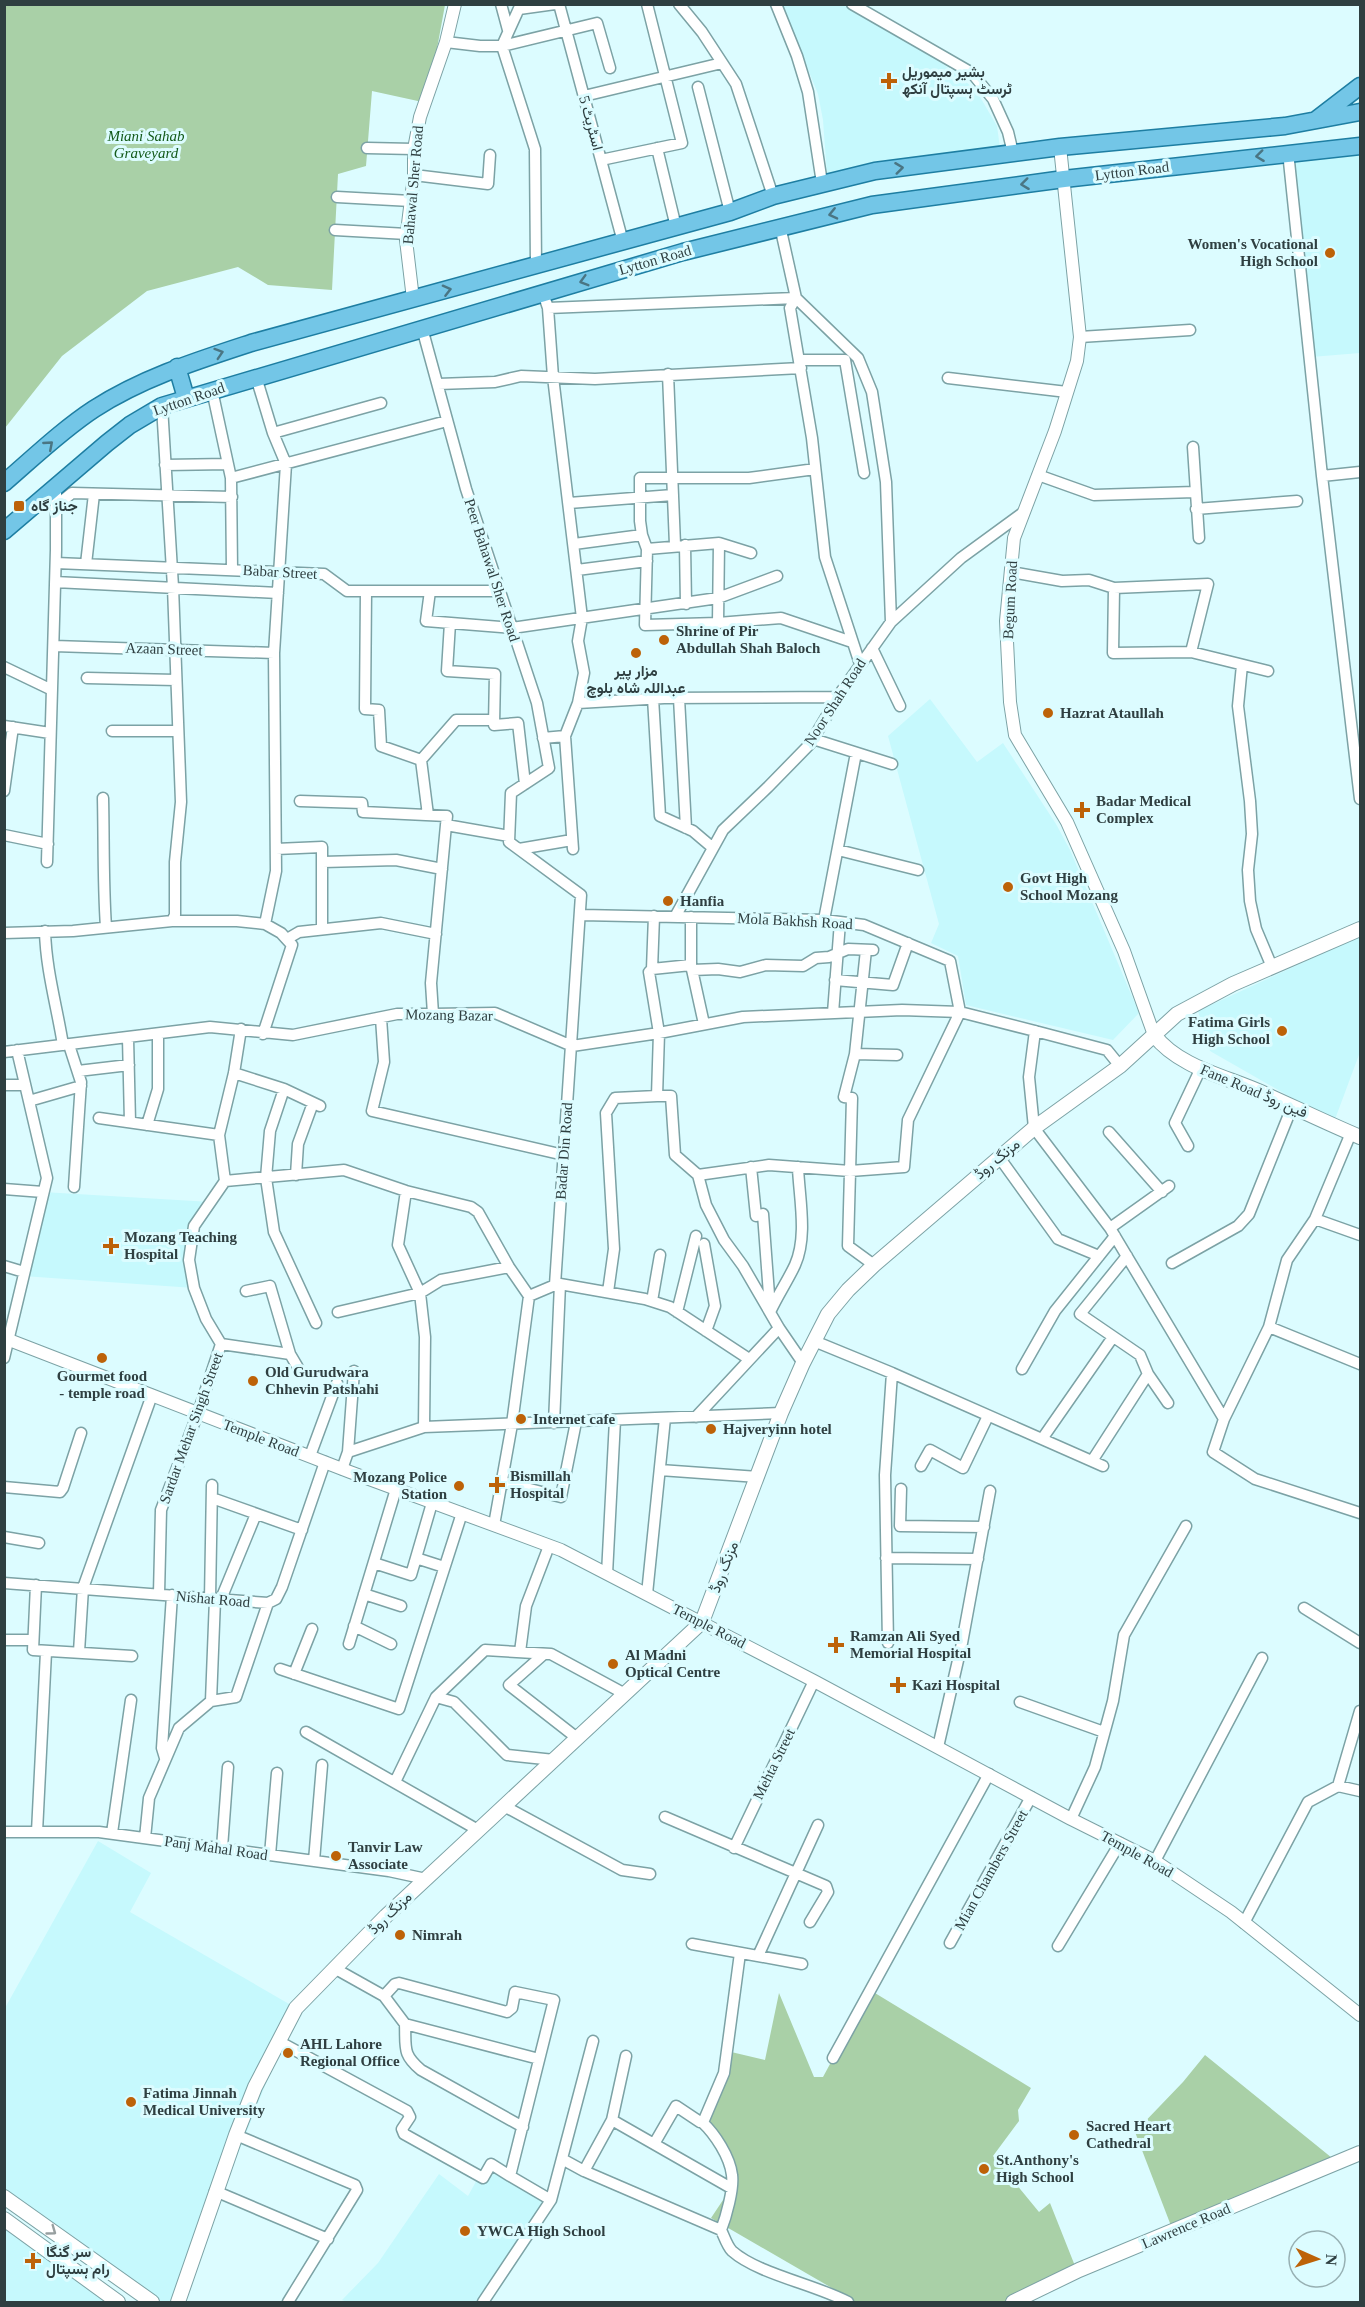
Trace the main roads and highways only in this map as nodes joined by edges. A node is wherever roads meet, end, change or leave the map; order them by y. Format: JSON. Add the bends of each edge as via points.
{"nodes":[{"id":1,"x":1360,"y":86,"type":"edge"},
{"id":2,"x":1360,"y":112,"type":"edge"},
{"id":3,"x":1314,"y":122,"type":"junction"},
{"id":4,"x":1360,"y":146,"type":"edge"},
{"id":5,"x":177,"y":367,"type":"junction"},
{"id":6,"x":186,"y":398,"type":"junction"},
{"id":7,"x":4,"y":483,"type":"edge"},
{"id":8,"x":4,"y":531,"type":"edge"},
{"id":9,"x":1360,"y":929,"type":"edge"},
{"id":10,"x":1154,"y":1035,"type":"junction"},
{"id":11,"x":1356,"y":1135,"type":"edge"},
{"id":12,"x":1360,"y":2153,"type":"edge"},
{"id":13,"x":4,"y":2197,"type":"edge"},
{"id":14,"x":4,"y":2219,"type":"edge"},
{"id":15,"x":1028,"y":2298,"type":"edge"},
{"id":16,"x":118,"y":2302,"type":"edge"},
{"id":17,"x":152,"y":2302,"type":"edge"},
{"id":18,"x":178,"y":2302,"type":"edge"},
{"id":19,"x":1013,"y":2302,"type":"edge"}],
"edges":[{"from":1,"to":3,"type":"main road"},
{"from":2,"to":3,"type":"main road","name":"Lytton Road"},
{"from":5,"to":3,"type":"main road","name":"Lytton Road","one_way":true,"via":[[250,343],[730,212],[772,196],[875,171],[1060,147]]},
{"from":4,"to":6,"type":"main road","name":"Lytton Road","one_way":true,"via":[[872,205],[780,226],[546,300],[423,328]]},
{"from":5,"to":6,"type":"main road"},
{"from":7,"to":5,"type":"main road","name":"Lytton Road","one_way":true,"via":[[92,410]]},
{"from":6,"to":8,"type":"main road","name":"Lytton Road","via":[[162,406],[130,425]]},
{"from":9,"to":10,"type":"main road","name":"مزنگ روڈ","via":[[1187,1007]]},
{"from":10,"to":11,"type":"main road","name":"Fane Road فین روڈ","via":[[1175,1055],[1201,1068]]},
{"from":10,"to":18,"type":"main road","name":"مزنگ روڈ","via":[[999,1157],[874,1265],[828,1314],[781,1413],[702,1622],[426,1879],[296,2008],[255,2087],[214,2192]]},
{"from":12,"to":15,"type":"main road","name":"Lawrence Road"},
{"from":13,"to":17,"type":"main road","one_way":true},
{"from":14,"to":16,"type":"main road"},
{"from":15,"to":19,"type":"main road","name":"Lawrence Road"}]}
